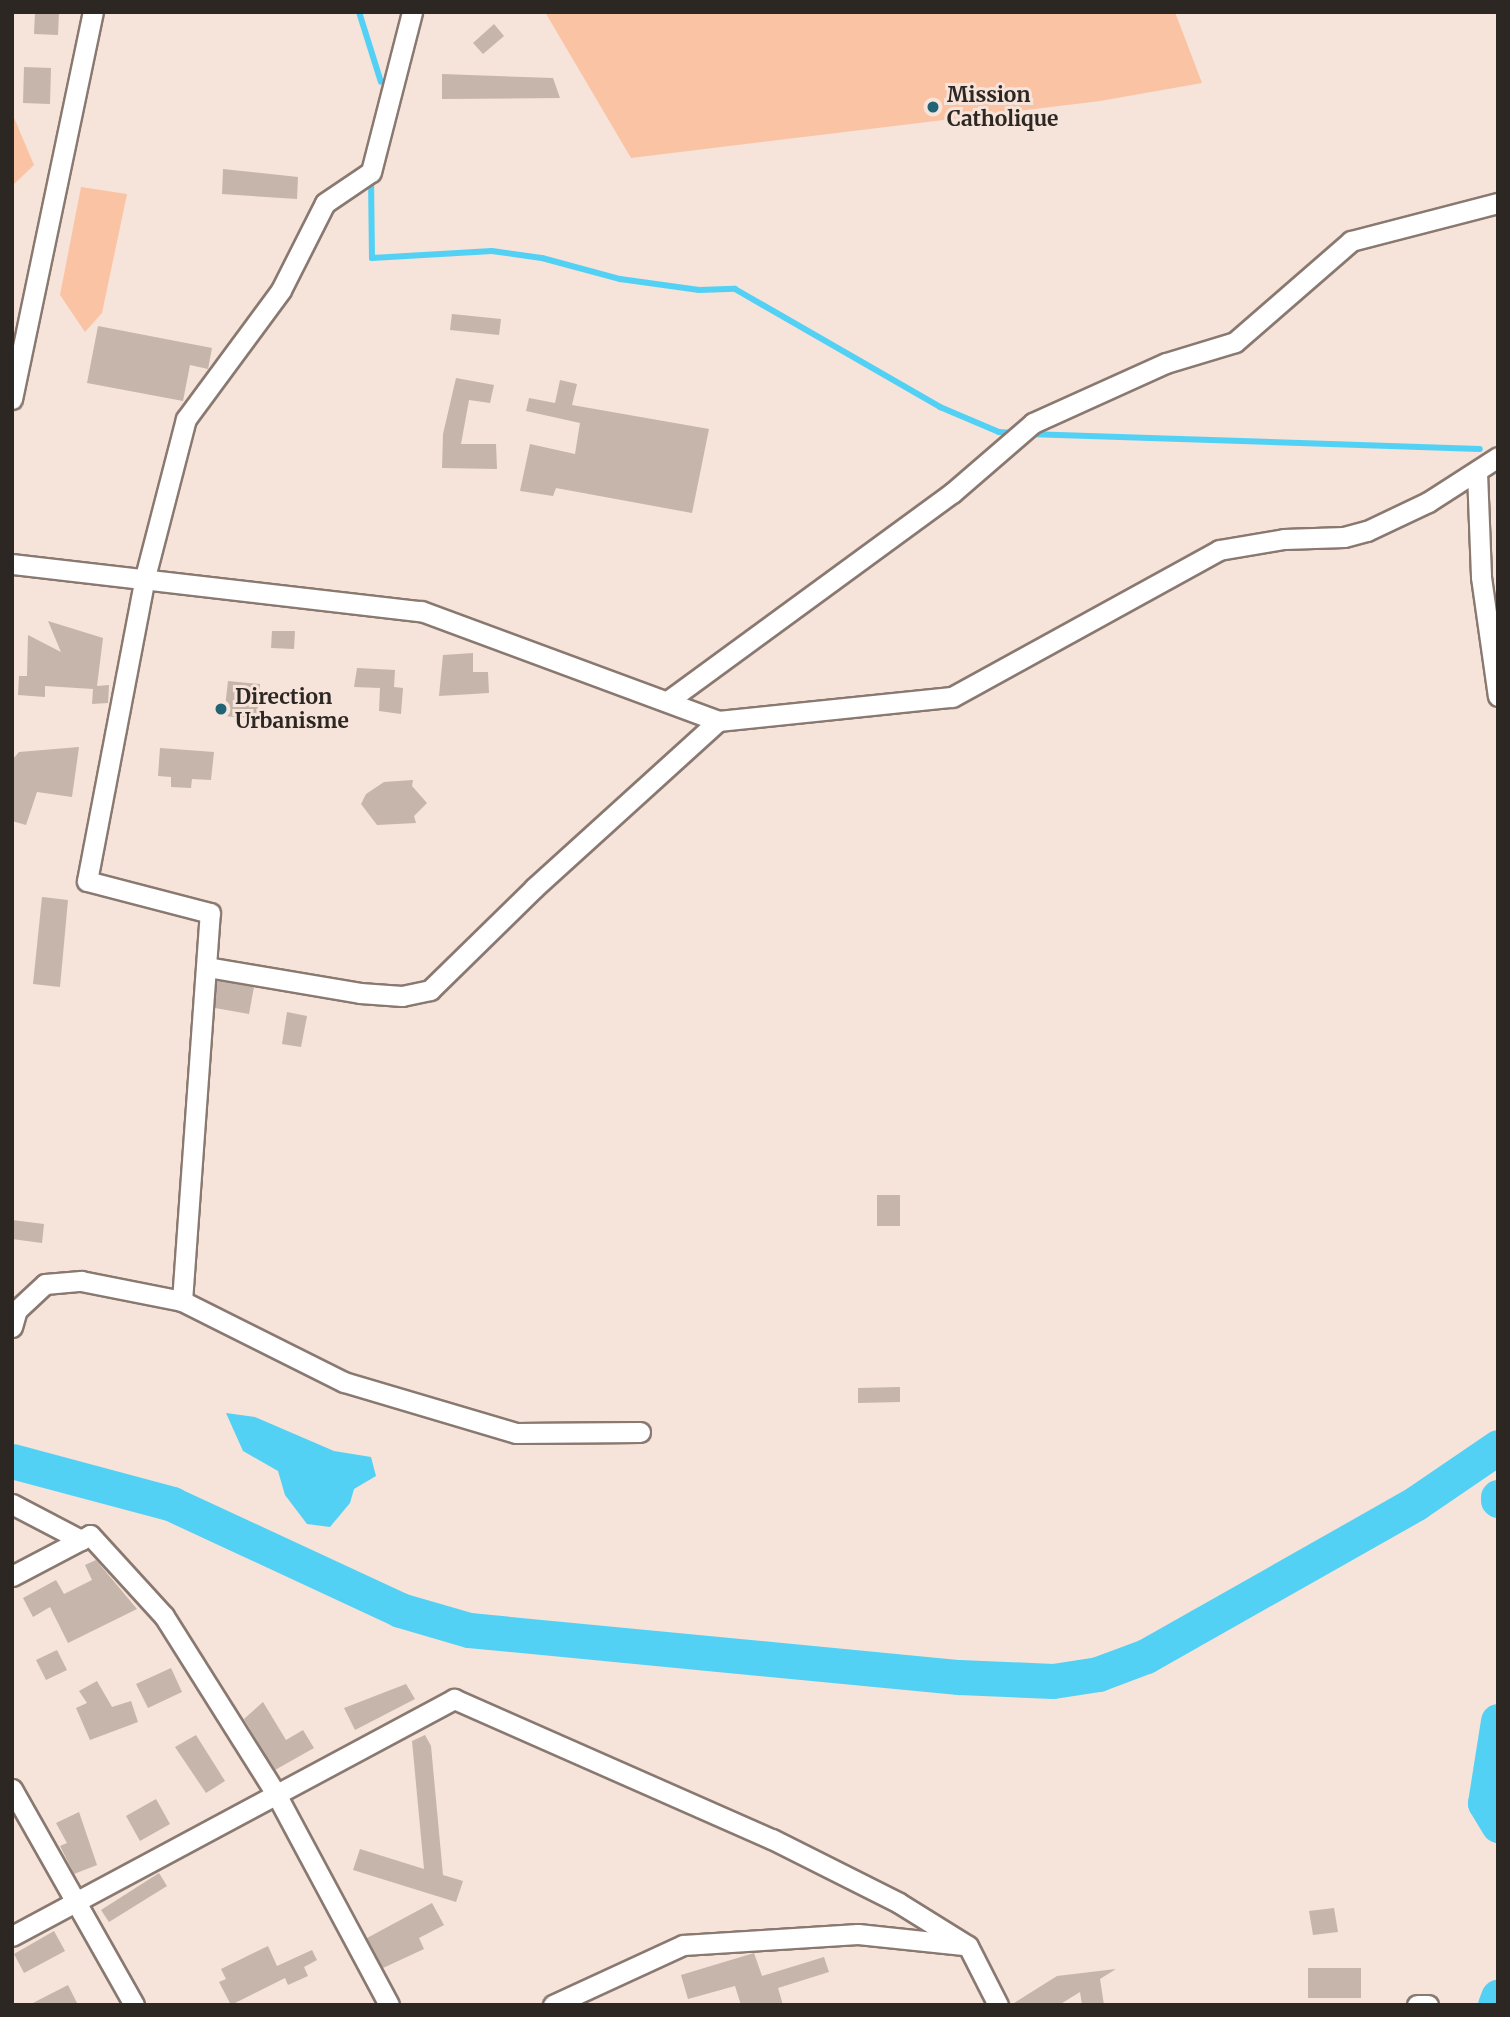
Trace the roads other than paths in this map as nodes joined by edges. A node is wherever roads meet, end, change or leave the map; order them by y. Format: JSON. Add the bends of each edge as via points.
{"nodes":[{"id":1,"x":93,"y":12,"type":"edge"},
{"id":2,"x":412,"y":12,"type":"edge"},
{"id":3,"x":1498,"y":203,"type":"edge"},
{"id":4,"x":12,"y":399,"type":"edge"},
{"id":5,"x":1498,"y":457,"type":"edge"},
{"id":6,"x":1477,"y":472,"type":"junction"},
{"id":7,"x":12,"y":564,"type":"edge"},
{"id":8,"x":144,"y":582,"type":"junction"},
{"id":9,"x":1498,"y":696,"type":"edge"},
{"id":10,"x":669,"y":700,"type":"junction"},
{"id":11,"x":718,"y":721,"type":"junction"},
{"id":12,"x":207,"y":967,"type":"junction"},
{"id":13,"x":182,"y":1301,"type":"junction"},
{"id":14,"x":12,"y":1327,"type":"edge"},
{"id":15,"x":640,"y":1432,"type":"dead end"},
{"id":16,"x":12,"y":1504,"type":"edge"},
{"id":17,"x":81,"y":1540,"type":"junction"},
{"id":18,"x":12,"y":1576,"type":"edge"},
{"id":19,"x":12,"y":1789,"type":"edge"},
{"id":20,"x":276,"y":1794,"type":"junction"},
{"id":21,"x":74,"y":1904,"type":"junction"},
{"id":22,"x":12,"y":1936,"type":"edge"},
{"id":23,"x":968,"y":1946,"type":"junction"},
{"id":24,"x":134,"y":2005,"type":"edge"},
{"id":25,"x":389,"y":2005,"type":"edge"},
{"id":26,"x":553,"y":2005,"type":"edge"},
{"id":27,"x":998,"y":2005,"type":"edge"},
{"id":28,"x":1417,"y":2005,"type":"edge"},
{"id":29,"x":1428,"y":2005,"type":"edge"}],
"edges":[{"from":1,"to":4,"type":"street"},
{"from":2,"to":8,"type":"street","via":[[371,172],[325,204],[281,290],[186,419]]},
{"from":3,"to":10,"type":"street","via":[[1351,241],[1235,342],[1166,363],[1033,423],[952,493]]},
{"from":5,"to":6,"type":"street"},
{"from":6,"to":9,"type":"street","via":[[1481,577]]},
{"from":6,"to":11,"type":"street","via":[[1367,531],[1219,550],[952,696]]},
{"from":7,"to":8,"type":"street"},
{"from":8,"to":10,"type":"street","via":[[421,611]]},
{"from":8,"to":12,"type":"street","via":[[87,881],[210,912]]},
{"from":10,"to":11,"type":"street"},
{"from":11,"to":12,"type":"street","via":[[534,888],[430,990],[402,996],[360,993]]},
{"from":12,"to":13,"type":"street"},
{"from":13,"to":14,"type":"street","via":[[63,1281],[45,1284],[17,1310]]},
{"from":13,"to":15,"type":"street","via":[[344,1382],[516,1433]]},
{"from":16,"to":17,"type":"street"},
{"from":17,"to":18,"type":"street"},
{"from":17,"to":20,"type":"street","via":[[90,1535],[164,1616]]},
{"from":19,"to":21,"type":"street"},
{"from":20,"to":21,"type":"street"},
{"from":20,"to":23,"type":"street","via":[[454,1699],[772,1839],[900,1903]]},
{"from":20,"to":25,"type":"street"},
{"from":21,"to":22,"type":"street"},
{"from":21,"to":24,"type":"street"},
{"from":23,"to":26,"type":"street","via":[[858,1934],[683,1945]]},
{"from":23,"to":27,"type":"street"},
{"from":28,"to":29,"type":"street"}]}
